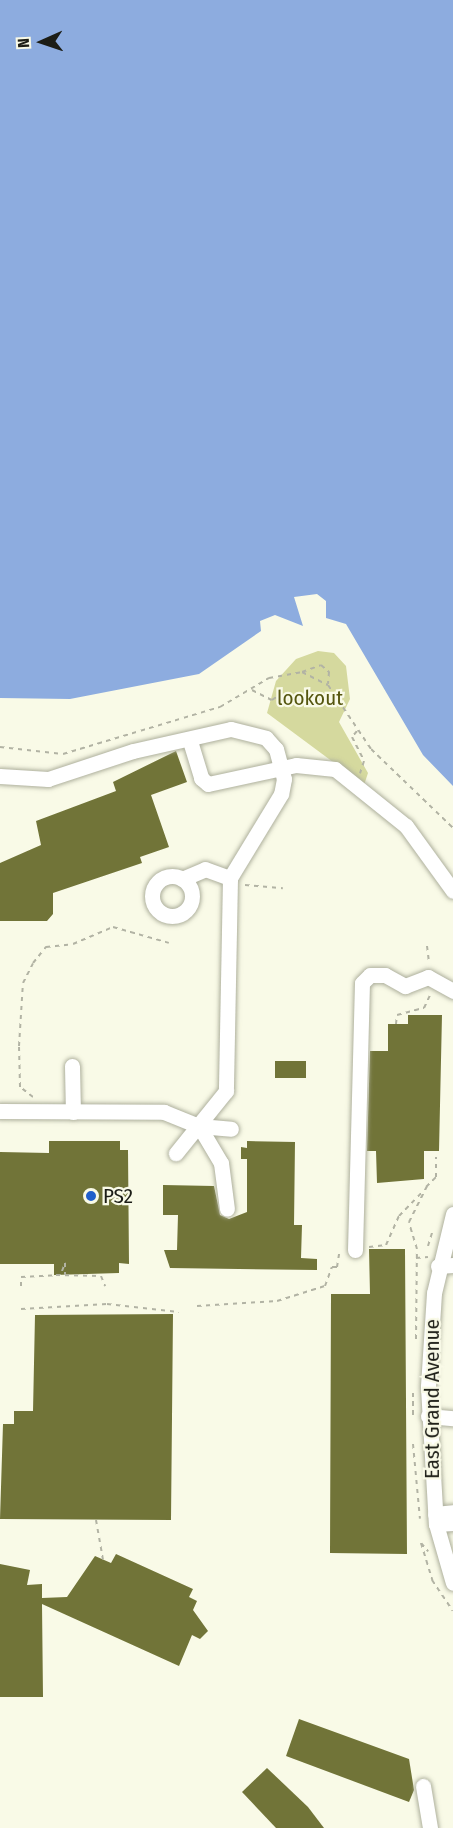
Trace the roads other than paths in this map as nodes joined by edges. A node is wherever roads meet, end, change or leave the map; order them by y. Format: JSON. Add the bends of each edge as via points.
{"nodes":[{"id":1,"x":190,"y":741,"type":"junction"},
{"id":2,"x":282,"y":767,"type":"junction"},
{"id":3,"x":0,"y":777,"type":"edge"},
{"id":4,"x":230,"y":878,"type":"junction"},
{"id":5,"x":182,"y":879,"type":"dead end"},
{"id":6,"x":453,"y":891,"type":"edge"},
{"id":7,"x":453,"y":991,"type":"edge"},
{"id":8,"x":72,"y":1066,"type":"dead end"},
{"id":9,"x":0,"y":1111,"type":"edge"},
{"id":10,"x":75,"y":1116,"type":"junction"},
{"id":11,"x":199,"y":1126,"type":"junction"},
{"id":12,"x":231,"y":1129,"type":"dead end"},
{"id":13,"x":176,"y":1153,"type":"dead end"},
{"id":14,"x":226,"y":1209,"type":"dead end"},
{"id":15,"x":453,"y":1214,"type":"edge"},
{"id":16,"x":355,"y":1250,"type":"dead end"},
{"id":17,"x":442,"y":1263,"type":"edge"},
{"id":18,"x":428,"y":1416,"type":"junction"},
{"id":19,"x":453,"y":1418,"type":"edge"},
{"id":20,"x":453,"y":1512,"type":"edge"},
{"id":21,"x":436,"y":1519,"type":"junction"},
{"id":22,"x":453,"y":1523,"type":"edge"},
{"id":23,"x":453,"y":1583,"type":"edge"},
{"id":24,"x":423,"y":1786,"type":"dead end"},
{"id":25,"x":430,"y":1828,"type":"edge"}],
"edges":[{"from":1,"to":2,"type":"street","via":[[231,729],[250,731],[266,738]]},
{"from":1,"to":2,"type":"street","via":[[201,778],[208,784]]},
{"from":1,"to":3,"type":"street","via":[[133,751],[48,779]]},
{"from":2,"to":4,"type":"street","via":[[275,810]]},
{"from":2,"to":6,"type":"street","via":[[335,769],[406,826]]},
{"from":4,"to":5,"type":"street","via":[[205,869]]},
{"from":4,"to":11,"type":"street","via":[[219,1060],[222,1102]]},
{"from":7,"to":16,"type":"street","via":[[428,977],[405,986],[385,975],[370,975],[362,984]]},
{"from":8,"to":10,"type":"street"},
{"from":9,"to":10,"type":"street"},
{"from":10,"to":11,"type":"street","via":[[164,1112]]},
{"from":11,"to":12,"type":"street"},
{"from":11,"to":13,"type":"street"},
{"from":11,"to":14,"type":"street","via":[[221,1163]]},
{"from":15,"to":17,"type":"street","name":"East Grand Avenue"},
{"from":17,"to":18,"type":"street","name":"East Grand Avenue"},
{"from":18,"to":19,"type":"street"},
{"from":18,"to":21,"type":"street","name":"East Grand Avenue"},
{"from":20,"to":21,"type":"street"},
{"from":21,"to":22,"type":"street"},
{"from":21,"to":23,"type":"street","name":"East Grand Avenue"},
{"from":24,"to":25,"type":"street"}]}
